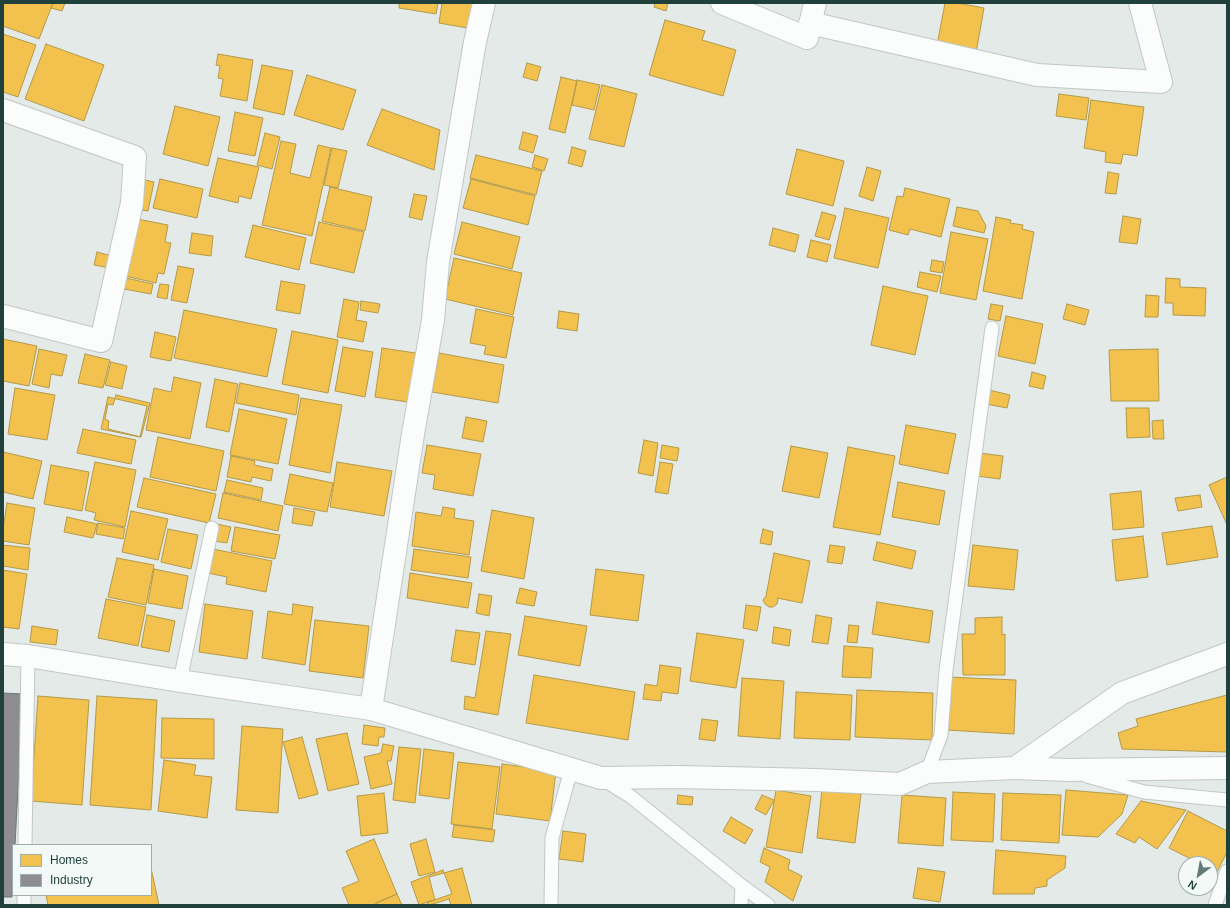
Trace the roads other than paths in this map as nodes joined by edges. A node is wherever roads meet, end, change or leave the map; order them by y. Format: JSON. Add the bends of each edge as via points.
{"nodes":[{"id":1,"x":484,"y":3,"type":"edge"},
{"id":2,"x":722,"y":3,"type":"edge"},
{"id":3,"x":1140,"y":3,"type":"edge"},
{"id":4,"x":813,"y":13,"type":"edge"},
{"id":5,"x":3,"y":110,"type":"edge"},
{"id":6,"x":3,"y":316,"type":"edge"},
{"id":7,"x":992,"y":328,"type":"dead end"},
{"id":8,"x":212,"y":528,"type":"dead end"},
{"id":9,"x":3,"y":654,"type":"edge"},
{"id":10,"x":1227,"y":654,"type":"edge"},
{"id":11,"x":28,"y":656,"type":"junction"},
{"id":12,"x":180,"y":682,"type":"junction"},
{"id":13,"x":371,"y":709,"type":"junction"},
{"id":14,"x":1015,"y":768,"type":"junction"},
{"id":15,"x":1227,"y":768,"type":"edge"},
{"id":16,"x":571,"y":770,"type":"junction"},
{"id":17,"x":1068,"y":770,"type":"junction"},
{"id":18,"x":927,"y":772,"type":"junction"},
{"id":19,"x":601,"y":778,"type":"junction"},
{"id":20,"x":1227,"y":800,"type":"edge"},
{"id":21,"x":25,"y":844,"type":"edge"},
{"id":22,"x":1227,"y":872,"type":"edge"},
{"id":23,"x":742,"y":886,"type":"junction"},
{"id":24,"x":551,"y":905,"type":"edge"},
{"id":25,"x":741,"y":905,"type":"edge"},
{"id":26,"x":768,"y":905,"type":"edge"},
{"id":27,"x":1215,"y":905,"type":"edge"}],
"edges":[{"from":1,"to":13,"type":"street","via":[[475,42],[438,262],[433,320]]},
{"from":2,"to":4,"type":"street","via":[[807,38]]},
{"from":3,"to":4,"type":"street","via":[[1161,82],[1037,75]]},
{"from":5,"to":6,"type":"street","via":[[135,157],[132,203],[101,341]]},
{"from":7,"to":18,"type":"lane","via":[[946,670],[941,735]]},
{"from":8,"to":12,"type":"lane"},
{"from":9,"to":11,"type":"street"},
{"from":10,"to":14,"type":"street","via":[[1122,693]]},
{"from":11,"to":12,"type":"street"},
{"from":11,"to":21,"type":"lane"},
{"from":12,"to":13,"type":"street"},
{"from":13,"to":16,"type":"street"},
{"from":14,"to":17,"type":"street"},
{"from":14,"to":18,"type":"street"},
{"from":15,"to":17,"type":"street"},
{"from":16,"to":19,"type":"street"},
{"from":16,"to":24,"type":"lane","via":[[552,838]]},
{"from":17,"to":20,"type":"lane","via":[[1144,792]]},
{"from":18,"to":19,"type":"street","via":[[900,784],[678,777]]},
{"from":19,"to":23,"type":"lane","via":[[630,796]]},
{"from":22,"to":27,"type":"lane"},
{"from":23,"to":25,"type":"lane"},
{"from":23,"to":26,"type":"lane"}]}
